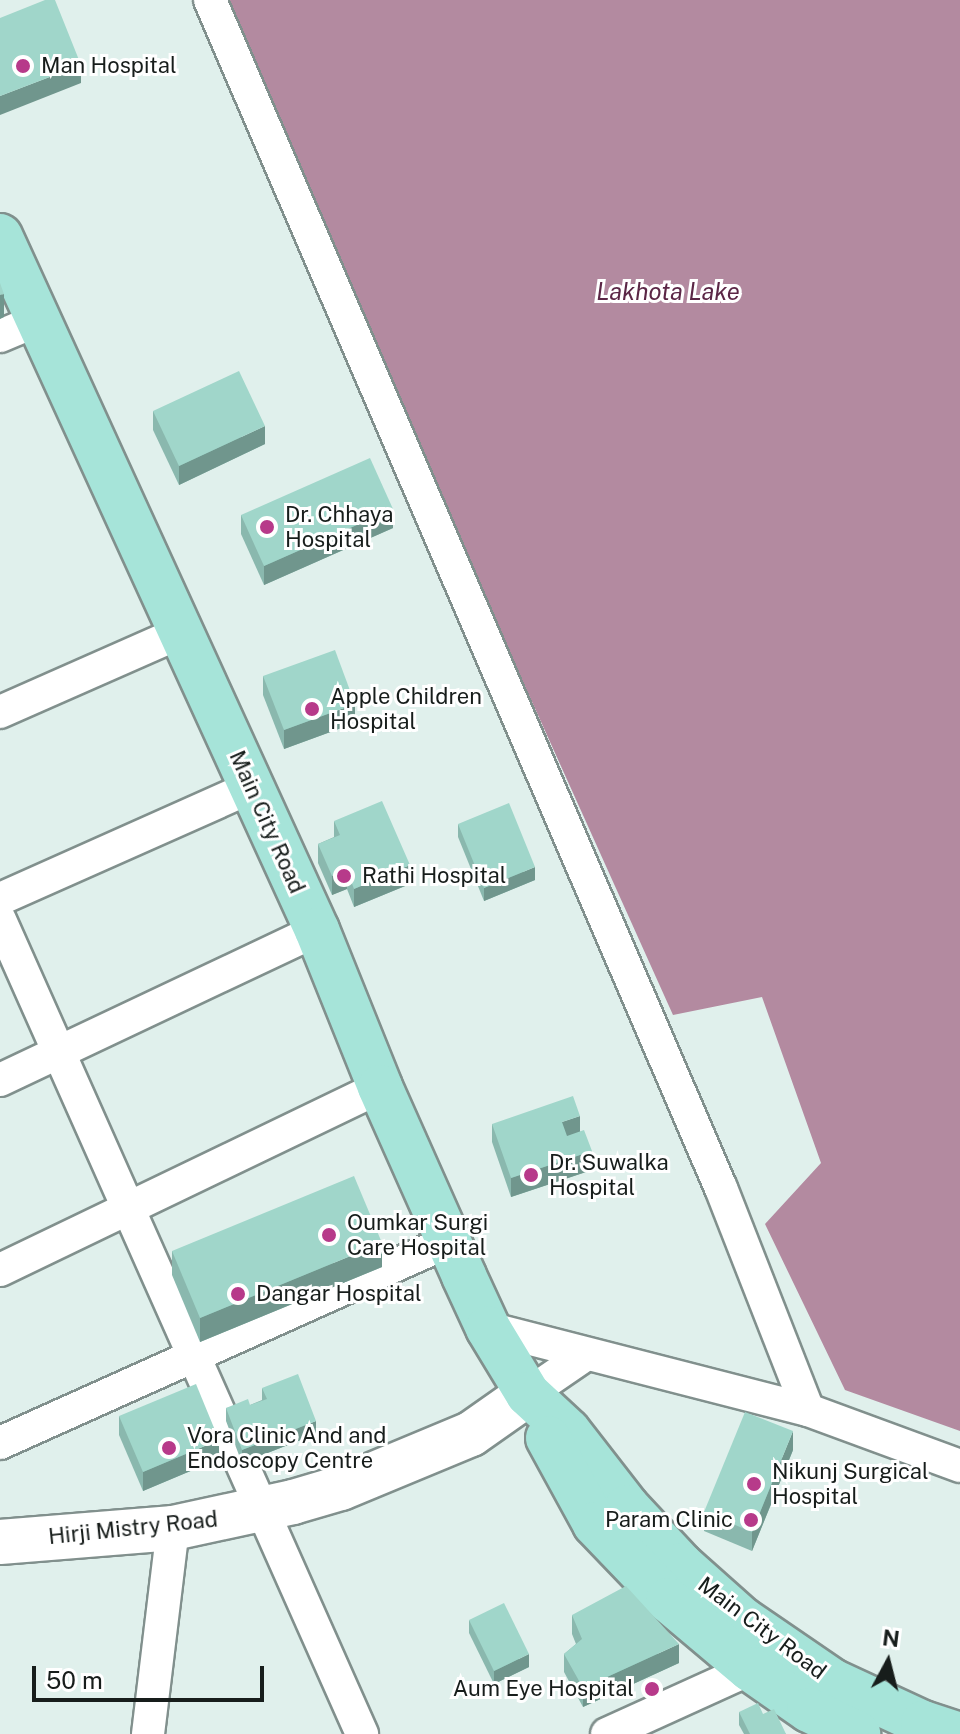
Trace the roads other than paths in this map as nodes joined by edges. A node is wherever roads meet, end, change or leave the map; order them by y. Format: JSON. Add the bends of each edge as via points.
{"nodes":[{"id":1,"x":210,"y":0,"type":"edge"},
{"id":2,"x":0,"y":236,"type":"edge"},
{"id":3,"x":19,"y":328,"type":"edge"},
{"id":4,"x":181,"y":632,"type":"junction"},
{"id":5,"x":0,"y":712,"type":"edge"},
{"id":6,"x":252,"y":787,"type":"junction"},
{"id":7,"x":0,"y":899,"type":"edge"},
{"id":8,"x":0,"y":920,"type":"edge"},
{"id":9,"x":317,"y":930,"type":"junction"},
{"id":10,"x":59,"y":1052,"type":"junction"},
{"id":11,"x":0,"y":1080,"type":"edge"},
{"id":12,"x":380,"y":1087,"type":"junction"},
{"id":13,"x":128,"y":1209,"type":"junction"},
{"id":14,"x":449,"y":1241,"type":"junction"},
{"id":15,"x":0,"y":1270,"type":"edge"},
{"id":16,"x":488,"y":1328,"type":"junction"},
{"id":17,"x":585,"y":1355,"type":"junction"},
{"id":18,"x":194,"y":1358,"type":"junction"},
{"id":19,"x":533,"y":1399,"type":"junction"},
{"id":20,"x":808,"y":1410,"type":"junction"},
{"id":21,"x":0,"y":1443,"type":"edge"},
{"id":22,"x":960,"y":1466,"type":"edge"},
{"id":23,"x":262,"y":1511,"type":"junction"},
{"id":24,"x":173,"y":1528,"type":"junction"},
{"id":25,"x":0,"y":1542,"type":"edge"},
{"id":26,"x":750,"y":1669,"type":"junction"},
{"id":27,"x":148,"y":1734,"type":"edge"},
{"id":28,"x":362,"y":1734,"type":"edge"},
{"id":29,"x":607,"y":1734,"type":"edge"},
{"id":30,"x":858,"y":1734,"type":"edge"},
{"id":31,"x":957,"y":1734,"type":"edge"}],
"edges":[{"from":1,"to":20,"type":"street","via":[[721,1188]]},
{"from":2,"to":3,"type":"main road","name":"Main City Road"},
{"from":3,"to":4,"type":"main road","name":"Main City Road"},
{"from":4,"to":5,"type":"street"},
{"from":4,"to":6,"type":"main road","name":"Main City Road"},
{"from":6,"to":7,"type":"street"},
{"from":6,"to":9,"type":"main road","name":"Main City Road"},
{"from":8,"to":10,"type":"street"},
{"from":9,"to":10,"type":"street"},
{"from":9,"to":12,"type":"main road","name":"Main City Road"},
{"from":10,"to":11,"type":"street"},
{"from":10,"to":13,"type":"street"},
{"from":12,"to":13,"type":"street"},
{"from":12,"to":14,"type":"main road","name":"Main City Road"},
{"from":13,"to":15,"type":"street"},
{"from":13,"to":18,"type":"street"},
{"from":14,"to":16,"type":"main road","name":"Main City Road"},
{"from":14,"to":18,"type":"street"},
{"from":16,"to":17,"type":"street"},
{"from":16,"to":19,"type":"main road","name":"Main City Road"},
{"from":17,"to":19,"type":"street"},
{"from":17,"to":20,"type":"street"},
{"from":18,"to":21,"type":"street"},
{"from":18,"to":23,"type":"street"},
{"from":19,"to":23,"type":"main road","name":"Hirji Mistry Road","via":[[471,1434],[341,1488]]},
{"from":19,"to":26,"type":"main road","name":"Main City Road","via":[[553,1452],[595,1524],[668,1600]]},
{"from":19,"to":31,"type":"main road","name":"Main City Road","via":[[568,1431],[681,1565],[743,1620],[832,1681]]},
{"from":20,"to":22,"type":"street"},
{"from":23,"to":24,"type":"main road","name":"Hirji Mistry Road"},
{"from":23,"to":28,"type":"street"},
{"from":24,"to":25,"type":"main road","name":"Hirji Mistry Road"},
{"from":24,"to":27,"type":"street"},
{"from":26,"to":29,"type":"street"},
{"from":26,"to":30,"type":"main road","name":"Main City Road","via":[[809,1710]]}]}
